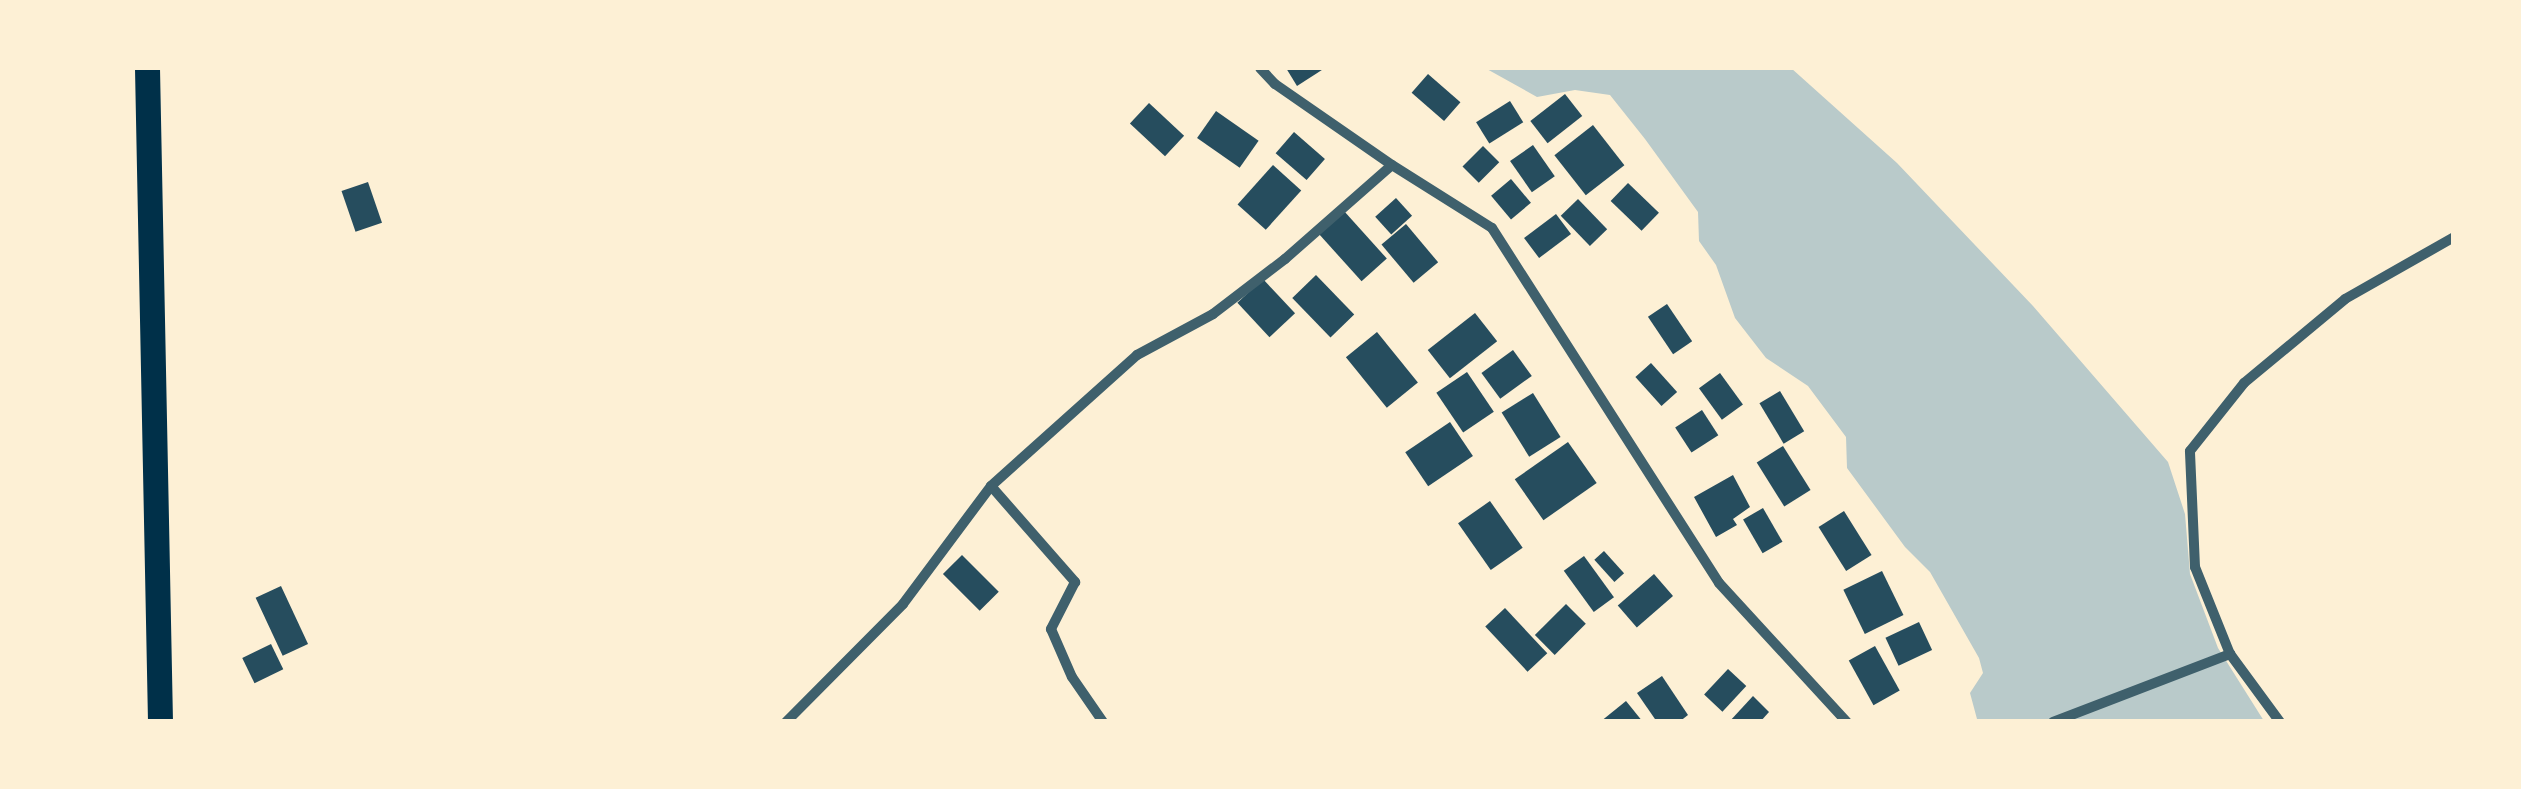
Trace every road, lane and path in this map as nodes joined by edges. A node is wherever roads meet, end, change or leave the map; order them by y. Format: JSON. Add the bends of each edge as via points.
{"nodes":[{"id":1,"x":146,"y":68,"type":"edge"},
{"id":2,"x":1260,"y":68,"type":"edge"},
{"id":3,"x":1392,"y":165,"type":"junction"},
{"id":4,"x":2454,"y":237,"type":"edge"},
{"id":5,"x":991,"y":486,"type":"junction"},
{"id":6,"x":2230,"y":654,"type":"junction"},
{"id":7,"x":160,"y":722,"type":"edge"},
{"id":8,"x":786,"y":722,"type":"edge"},
{"id":9,"x":1103,"y":722,"type":"edge"},
{"id":10,"x":1848,"y":722,"type":"edge"},
{"id":11,"x":2052,"y":722,"type":"edge"},
{"id":12,"x":2280,"y":722,"type":"edge"}],
"edges":[{"from":1,"to":7,"type":"main road"},
{"from":2,"to":3,"type":"street"},
{"from":3,"to":5,"type":"street","via":[[1213,314],[1137,355]]},
{"from":3,"to":10,"type":"street","via":[[1492,228],[1719,583]]},
{"from":4,"to":6,"type":"street","via":[[2345,300],[2244,384],[2190,451],[2195,567]]},
{"from":5,"to":8,"type":"street","via":[[903,604]]},
{"from":5,"to":9,"type":"street","via":[[1075,582],[1051,629],[1072,677]]},
{"from":6,"to":11,"type":"street"},
{"from":6,"to":12,"type":"street"}]}
